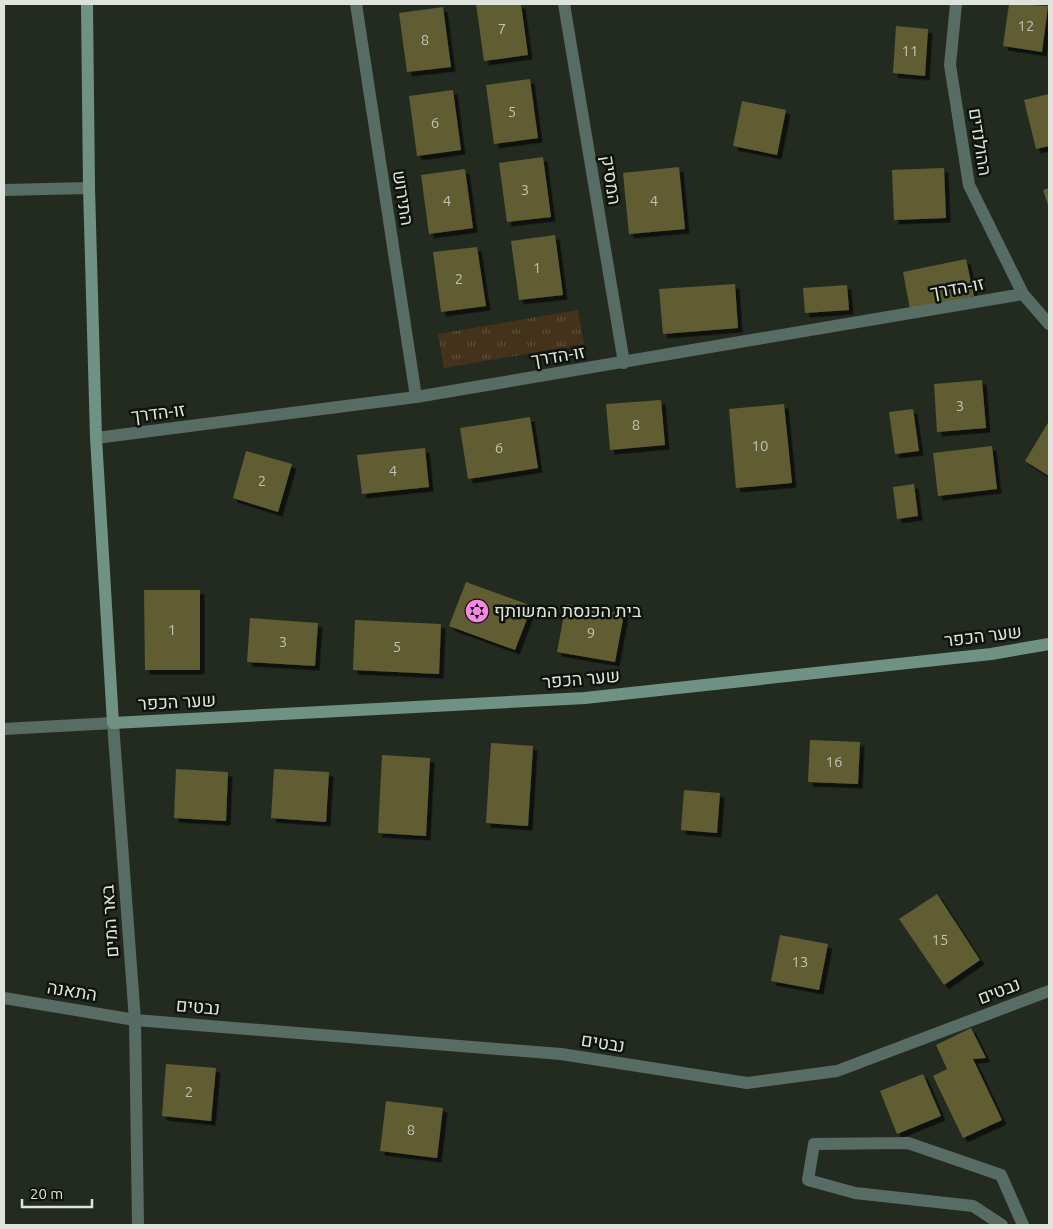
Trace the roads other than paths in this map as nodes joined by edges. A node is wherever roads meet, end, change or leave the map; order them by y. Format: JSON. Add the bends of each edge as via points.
{"nodes":[{"id":1,"x":87,"y":4,"type":"edge"},
{"id":2,"x":356,"y":4,"type":"edge"},
{"id":3,"x":564,"y":4,"type":"edge"},
{"id":4,"x":956,"y":4,"type":"edge"},
{"id":5,"x":89,"y":188,"type":"junction"},
{"id":6,"x":4,"y":190,"type":"edge"},
{"id":7,"x":1023,"y":294,"type":"junction"},
{"id":8,"x":1049,"y":324,"type":"edge"},
{"id":9,"x":624,"y":363,"type":"junction"},
{"id":10,"x":416,"y":397,"type":"junction"},
{"id":11,"x":96,"y":438,"type":"junction"},
{"id":12,"x":1049,"y":644,"type":"edge"},
{"id":13,"x":113,"y":723,"type":"junction"},
{"id":14,"x":4,"y":729,"type":"edge"},
{"id":15,"x":1049,"y":990,"type":"edge"},
{"id":16,"x":4,"y":998,"type":"edge"},
{"id":17,"x":135,"y":1020,"type":"junction"},
{"id":18,"x":138,"y":1225,"type":"edge"},
{"id":19,"x":1002,"y":1225,"type":"edge"},
{"id":20,"x":1023,"y":1225,"type":"edge"}],
"edges":[{"from":1,"to":5,"type":"main road"},
{"from":2,"to":10,"type":"street","name":"התירוש"},
{"from":3,"to":9,"type":"street","name":"המסיק"},
{"from":4,"to":7,"type":"street","name":"ההולנדים","via":[[950,65],[969,185]]},
{"from":5,"to":6,"type":"street"},
{"from":5,"to":11,"type":"main road"},
{"from":7,"to":8,"type":"street","name":"ההולנדים"},
{"from":7,"to":9,"type":"street","name":"זו-הדרך"},
{"from":9,"to":10,"type":"street","name":"זו-הדרך"},
{"from":10,"to":11,"type":"street","name":"זו-הדרך"},
{"from":11,"to":13,"type":"main road"},
{"from":12,"to":13,"type":"main road","name":"שער הכפר","via":[[991,654],[585,698]]},
{"from":13,"to":14,"type":"street"},
{"from":13,"to":17,"type":"street","name":"באר המים"},
{"from":15,"to":17,"type":"street","name":"נבטים","via":[[837,1071],[747,1083],[561,1054]]},
{"from":16,"to":17,"type":"street","name":"התאנה"},
{"from":17,"to":18,"type":"street","name":"באר המים"},
{"from":19,"to":20,"type":"street","via":[[973,1206],[855,1193],[808,1180],[814,1144],[908,1143],[1000,1175]]}]}
